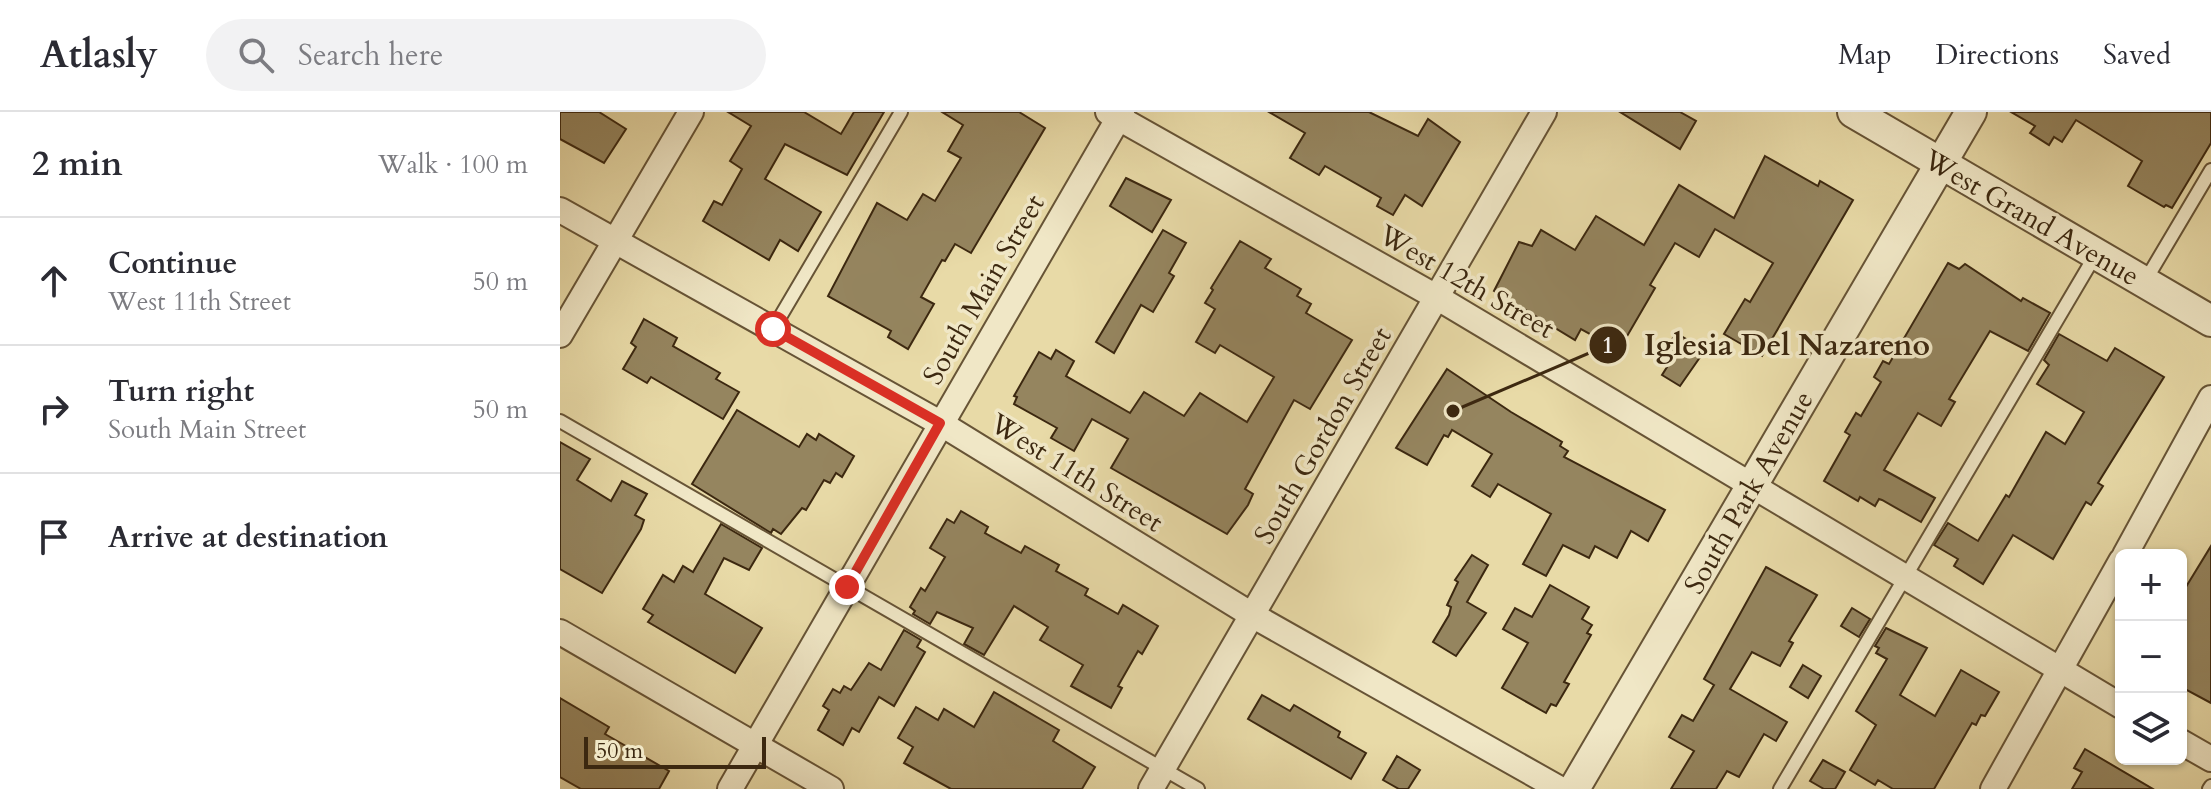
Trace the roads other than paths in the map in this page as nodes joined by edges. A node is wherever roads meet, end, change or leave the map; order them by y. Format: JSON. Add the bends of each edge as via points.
{"nodes":[{"id":1,"x":691,"y":112,"type":"edge"},
{"id":2,"x":901,"y":112,"type":"edge"},
{"id":3,"x":1544,"y":112,"type":"edge"},
{"id":4,"x":1853,"y":112,"type":"edge"},
{"id":5,"x":1971,"y":112,"type":"edge"},
{"id":6,"x":1116,"y":114,"type":"edge"},
{"id":7,"x":1941,"y":163,"type":"junction"},
{"id":8,"x":2211,"y":170,"type":"edge"},
{"id":9,"x":560,"y":210,"type":"edge"},
{"id":10,"x":615,"y":240,"type":"junction"},
{"id":11,"x":2096,"y":254,"type":"junction"},
{"id":12,"x":2144,"y":283,"type":"junction"},
{"id":13,"x":1438,"y":298,"type":"junction"},
{"id":14,"x":2211,"y":321,"type":"edge"},
{"id":15,"x":773,"y":329,"type":"junction"},
{"id":16,"x":560,"y":335,"type":"edge"},
{"id":17,"x":2211,"y":398,"type":"edge"},
{"id":18,"x":560,"y":421,"type":"edge"},
{"id":19,"x":940,"y":423,"type":"junction"},
{"id":20,"x":1753,"y":483,"type":"junction"},
{"id":21,"x":2128,"y":549,"type":"edge"},
{"id":22,"x":2115,"y":572,"type":"edge"},
{"id":23,"x":1906,"y":576,"type":"junction"},
{"id":24,"x":847,"y":587,"type":"junction"},
{"id":25,"x":1252,"y":615,"type":"junction"},
{"id":26,"x":560,"y":632,"type":"edge"},
{"id":27,"x":2061,"y":671,"type":"junction"},
{"id":28,"x":2115,"y":702,"type":"edge"},
{"id":29,"x":2187,"y":745,"type":"edge"},
{"id":30,"x":756,"y":747,"type":"junction"},
{"id":31,"x":2211,"y":759,"type":"edge"},
{"id":32,"x":1157,"y":779,"type":"edge"},
{"id":33,"x":730,"y":789,"type":"edge"},
{"id":34,"x":831,"y":789,"type":"edge"},
{"id":35,"x":1198,"y":789,"type":"edge"},
{"id":36,"x":1560,"y":789,"type":"edge"},
{"id":37,"x":1574,"y":789,"type":"edge"},
{"id":38,"x":1780,"y":789,"type":"edge"},
{"id":39,"x":1993,"y":789,"type":"edge"}],
"edges":[{"from":1,"to":10,"type":"street"},
{"from":2,"to":15,"type":"lane"},
{"from":3,"to":13,"type":"street","name":"South Gordon Street"},
{"from":4,"to":7,"type":"street","name":"West Grand Avenue"},
{"from":5,"to":7,"type":"street","name":"South Park Avenue"},
{"from":6,"to":13,"type":"street","name":"West 12th Street"},
{"from":6,"to":19,"type":"street","name":"South Main Street"},
{"from":7,"to":11,"type":"street","name":"West Grand Avenue"},
{"from":7,"to":20,"type":"street","name":"South Park Avenue"},
{"from":8,"to":12,"type":"lane"},
{"from":9,"to":10,"type":"street","name":"West 11th Street"},
{"from":10,"to":15,"type":"street","name":"West 11th Street"},
{"from":10,"to":16,"type":"street"},
{"from":11,"to":12,"type":"street","name":"West Grand Avenue"},
{"from":11,"to":23,"type":"lane"},
{"from":12,"to":14,"type":"street","name":"West Grand Avenue"},
{"from":13,"to":20,"type":"street","name":"West 12th Street"},
{"from":13,"to":25,"type":"street","name":"South Gordon Street"},
{"from":15,"to":19,"type":"street","name":"West 11th Street"},
{"from":17,"to":21,"type":"street"},
{"from":18,"to":24,"type":"lane"},
{"from":19,"to":24,"type":"street","name":"South Main Street"},
{"from":19,"to":25,"type":"street","name":"West 11th Street"},
{"from":20,"to":23,"type":"street","name":"West 12th Street"},
{"from":20,"to":37,"type":"street","name":"South Park Avenue"},
{"from":22,"to":27,"type":"street"},
{"from":23,"to":27,"type":"street","name":"West 12th Street"},
{"from":23,"to":38,"type":"lane"},
{"from":24,"to":30,"type":"street","name":"South Main Street"},
{"from":24,"to":32,"type":"lane"},
{"from":25,"to":32,"type":"street","name":"South Gordon Street"},
{"from":25,"to":36,"type":"street","name":"West 11th Street"},
{"from":26,"to":30,"type":"street"},
{"from":27,"to":28,"type":"street","name":"West 12th Street"},
{"from":27,"to":39,"type":"street"},
{"from":29,"to":31,"type":"street"},
{"from":30,"to":33,"type":"street","name":"South Main Street"},
{"from":30,"to":34,"type":"street"},
{"from":32,"to":35,"type":"lane"}]}
